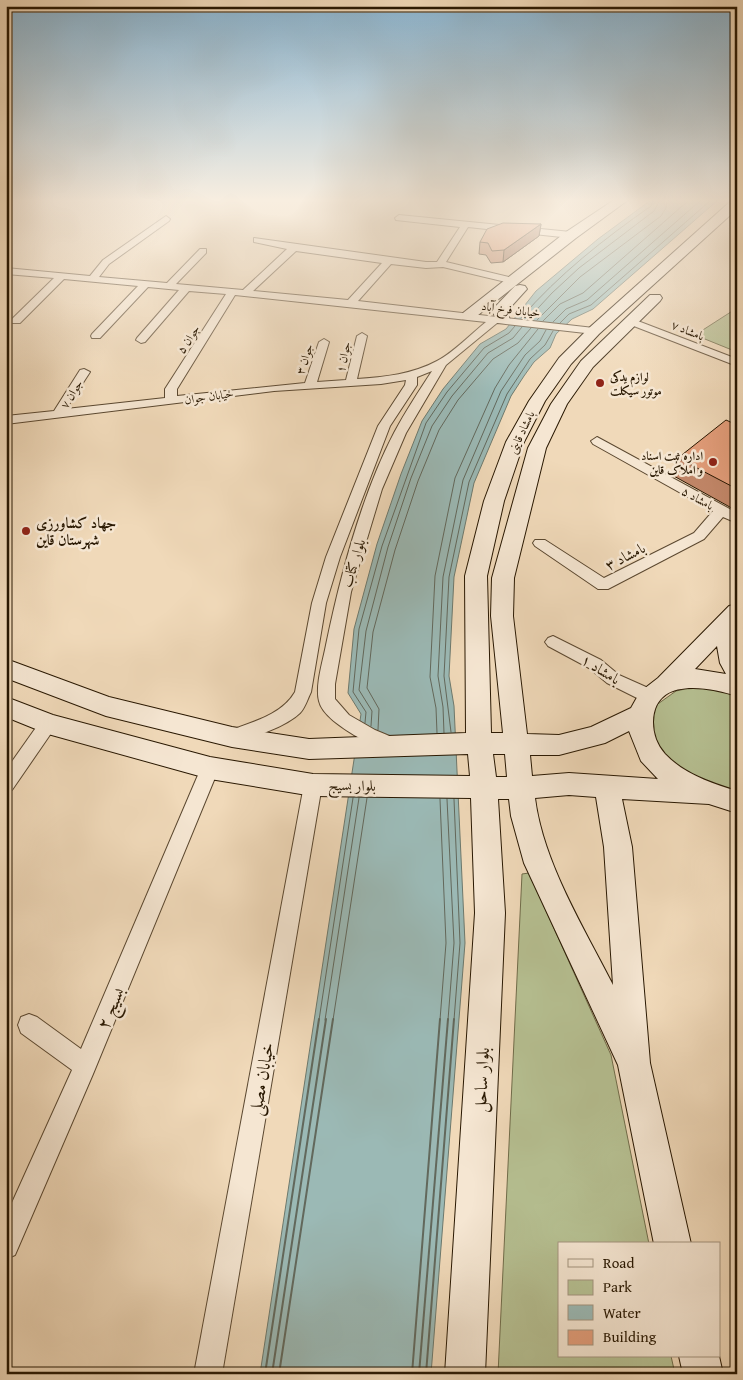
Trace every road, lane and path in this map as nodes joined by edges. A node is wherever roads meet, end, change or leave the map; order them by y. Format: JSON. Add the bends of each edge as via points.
{"nodes":[{"id":1,"x":104,"y":264,"type":"edge"},
{"id":2,"x":190,"y":264,"type":"edge"},
{"id":3,"x":276,"y":264,"type":"edge"},
{"id":4,"x":386,"y":264,"type":"edge"},
{"id":5,"x":420,"y":264,"type":"edge"},
{"id":6,"x":436,"y":264,"type":"edge"},
{"id":7,"x":445,"y":264,"type":"edge"},
{"id":8,"x":534,"y":264,"type":"edge"},
{"id":9,"x":550,"y":264,"type":"edge"},
{"id":10,"x":668,"y":264,"type":"edge"},
{"id":11,"x":691,"y":264,"type":"edge"},
{"id":12,"x":6,"y":271,"type":"edge"},
{"id":13,"x":61,"y":277,"type":"junction"},
{"id":14,"x":92,"y":280,"type":"junction"},
{"id":15,"x":514,"y":280,"type":"junction"},
{"id":16,"x":145,"y":285,"type":"junction"},
{"id":17,"x":168,"y":287,"type":"junction"},
{"id":18,"x":186,"y":288,"type":"junction"},
{"id":19,"x":232,"y":292,"type":"junction"},
{"id":20,"x":245,"y":293,"type":"junction"},
{"id":21,"x":351,"y":303,"type":"junction"},
{"id":22,"x":468,"y":316,"type":"junction"},
{"id":23,"x":16,"y":320,"type":"dead end"},
{"id":24,"x":499,"y":320,"type":"junction"},
{"id":25,"x":630,"y":321,"type":"junction"},
{"id":26,"x":594,"y":331,"type":"junction"},
{"id":27,"x":96,"y":336,"type":"dead end"},
{"id":28,"x":362,"y":336,"type":"dead end"},
{"id":29,"x":141,"y":340,"type":"dead end"},
{"id":30,"x":324,"y":342,"type":"dead end"},
{"id":31,"x":442,"y":363,"type":"junction"},
{"id":32,"x":737,"y":363,"type":"edge"},
{"id":33,"x":84,"y":372,"type":"dead end"},
{"id":34,"x":412,"y":375,"type":"junction"},
{"id":35,"x":351,"y":383,"type":"junction"},
{"id":36,"x":310,"y":386,"type":"junction"},
{"id":37,"x":171,"y":401,"type":"junction"},
{"id":38,"x":57,"y":415,"type":"junction"},
{"id":39,"x":6,"y":420,"type":"edge"},
{"id":40,"x":598,"y":441,"type":"dead end"},
{"id":41,"x":721,"y":510,"type":"junction"},
{"id":42,"x":737,"y":519,"type":"edge"},
{"id":43,"x":540,"y":543,"type":"dead end"},
{"id":44,"x":475,"y":613,"type":"junction"},
{"id":45,"x":502,"y":616,"type":"junction"},
{"id":46,"x":731,"y":619,"type":"edge"},
{"id":47,"x":553,"y":642,"type":"dead end"},
{"id":48,"x":6,"y":668,"type":"edge"},
{"id":49,"x":737,"y":672,"type":"edge"},
{"id":50,"x":306,"y":681,"type":"junction"},
{"id":51,"x":737,"y":686,"type":"edge"},
{"id":52,"x":327,"y":692,"type":"junction"},
{"id":53,"x":652,"y":698,"type":"junction"},
{"id":54,"x":6,"y":706,"type":"edge"},
{"id":55,"x":48,"y":724,"type":"junction"},
{"id":56,"x":232,"y":737,"type":"junction"},
{"id":57,"x":479,"y":743,"type":"junction"},
{"id":58,"x":515,"y":743,"type":"junction"},
{"id":59,"x":393,"y":745,"type":"junction"},
{"id":60,"x":210,"y":768,"type":"junction"},
{"id":61,"x":6,"y":785,"type":"edge"},
{"id":62,"x":313,"y":785,"type":"junction"},
{"id":63,"x":484,"y":786,"type":"junction"},
{"id":64,"x":606,"y":787,"type":"junction"},
{"id":65,"x":521,"y":788,"type":"junction"},
{"id":66,"x":708,"y":793,"type":"junction"},
{"id":67,"x":737,"y":802,"type":"edge"},
{"id":68,"x":29,"y":1025,"type":"dead end"},
{"id":69,"x":634,"y":1063,"type":"junction"},
{"id":70,"x":85,"y":1066,"type":"junction"},
{"id":71,"x":673,"y":1242,"type":"edge"},
{"id":72,"x":6,"y":1246,"type":"edge"},
{"id":73,"x":699,"y":1358,"type":"edge"},
{"id":74,"x":208,"y":1374,"type":"edge"},
{"id":75,"x":465,"y":1374,"type":"edge"},
{"id":76,"x":703,"y":1374,"type":"edge"}],
"edges":[{"from":1,"to":14,"type":"street"},
{"from":2,"to":17,"type":"street"},
{"from":3,"to":20,"type":"street"},
{"from":4,"to":21,"type":"street"},
{"from":5,"to":6,"type":"street"},
{"from":7,"to":15,"type":"street"},
{"from":8,"to":15,"type":"main road"},
{"from":9,"to":24,"type":"main road","via":[[499,310]]},
{"from":10,"to":26,"type":"main road","name":"بامشاد قاینی"},
{"from":11,"to":25,"type":"main road","name":"بامشاد قاینی"},
{"from":12,"to":13,"type":"street","name":"خیابان فرخ آباد"},
{"from":13,"to":14,"type":"street","name":"خیابان فرخ آباد"},
{"from":13,"to":23,"type":"street"},
{"from":14,"to":16,"type":"street","name":"خیابان فرخ آباد"},
{"from":15,"to":22,"type":"main road"},
{"from":16,"to":17,"type":"street","name":"خیابان فرخ آباد"},
{"from":16,"to":27,"type":"street"},
{"from":17,"to":18,"type":"street","name":"خیابان فرخ آباد"},
{"from":18,"to":19,"type":"street","name":"خیابان فرخ آباد"},
{"from":18,"to":29,"type":"street"},
{"from":19,"to":20,"type":"street","name":"خیابان فرخ آباد"},
{"from":19,"to":37,"type":"street","name":"جوان ۵","via":[[171,389]]},
{"from":20,"to":21,"type":"street","name":"خیابان فرخ آباد"},
{"from":21,"to":22,"type":"street","name":"خیابان فرخ آباد"},
{"from":22,"to":24,"type":"street","name":"خیابان فرخ آباد"},
{"from":24,"to":26,"type":"street","name":"خیابان فرخ آباد"},
{"from":24,"to":31,"type":"street"},
{"from":25,"to":32,"type":"street","name":"بامشاد ۷"},
{"from":25,"to":45,"type":"main road","name":"بامشاد قاینی","via":[[587,364],[558,404],[537,448],[504,578]]},
{"from":26,"to":44,"type":"main road","name":"بامشاد قاینی","via":[[565,361],[536,401],[515,442],[494,501],[478,567]]},
{"from":28,"to":35,"type":"street","name":"جوان ۱"},
{"from":30,"to":36,"type":"street","name":"جوان ۳"},
{"from":31,"to":34,"type":"street","name":"خیابان جوان"},
{"from":31,"to":52,"type":"street","name":"بلوار کتاب","via":[[400,433],[376,490],[344,592]]},
{"from":33,"to":38,"type":"street","name":"جوان ۷"},
{"from":34,"to":35,"type":"street","name":"خیابان جوان"},
{"from":34,"to":50,"type":"street","name":"بلوار کتاب","via":[[411,385],[384,426],[333,558],[319,603]]},
{"from":35,"to":36,"type":"street","name":"خیابان جوان"},
{"from":36,"to":37,"type":"street","name":"خیابان جوان"},
{"from":37,"to":38,"type":"street","name":"خیابان جوان"},
{"from":38,"to":39,"type":"street","name":"خیابان جوان"},
{"from":40,"to":41,"type":"street","name":"بامشاد ۵"},
{"from":41,"to":42,"type":"street","name":"بامشاد ۵"},
{"from":41,"to":43,"type":"street","name":"بامشاد ۳","via":[[699,536],[603,585]]},
{"from":44,"to":45,"type":"main road"},
{"from":44,"to":57,"type":"main road","name":"بامشاد قاینی"},
{"from":45,"to":58,"type":"main road","name":"بامشاد قاینی"},
{"from":46,"to":49,"type":"main road","via":[[732,664]]},
{"from":46,"to":53,"type":"main road"},
{"from":47,"to":53,"type":"street","name":"بامشاد ۱","via":[[595,664],[612,679]]},
{"from":48,"to":56,"type":"main road","via":[[106,706]]},
{"from":50,"to":52,"type":"street","via":[[312,688],[325,687]]},
{"from":50,"to":56,"type":"street","name":"بلوار کتاب","via":[[304,692],[294,708],[275,720]]},
{"from":51,"to":53,"type":"main road","via":[[719,680],[692,678]]},
{"from":52,"to":59,"type":"street","via":[[342,720]]},
{"from":53,"to":58,"type":"main road","via":[[596,736],[559,744]]},
{"from":53,"to":66,"type":"main road","via":[[642,737],[655,760],[678,780]]},
{"from":54,"to":55,"type":"main road","name":"بلوار بسیج"},
{"from":55,"to":60,"type":"main road","name":"بلوار بسیج"},
{"from":55,"to":61,"type":"street"},
{"from":56,"to":59,"type":"main road","via":[[309,749]]},
{"from":57,"to":58,"type":"main road"},
{"from":57,"to":59,"type":"main road"},
{"from":57,"to":63,"type":"main road","name":"بلوار ساحل"},
{"from":58,"to":65,"type":"main road","name":"بامشاد قاینی"},
{"from":60,"to":62,"type":"main road","name":"بلوار بسیج"},
{"from":60,"to":70,"type":"street","name":"بسیج ۲"},
{"from":62,"to":63,"type":"main road","name":"بلوار بسیج"},
{"from":62,"to":74,"type":"street","name":"خیابان مصلی"},
{"from":63,"to":65,"type":"main road","name":"بلوار بسیج"},
{"from":63,"to":75,"type":"main road","name":"بلوار ساحل","via":[[490,912]]},
{"from":64,"to":65,"type":"main road","name":"بلوار بسیج","via":[[569,784]]},
{"from":64,"to":66,"type":"main road","name":"بلوار بسیج"},
{"from":64,"to":69,"type":"main road","via":[[618,847]]},
{"from":65,"to":69,"type":"main road","via":[[524,816],[538,863]]},
{"from":66,"to":67,"type":"main road"},
{"from":68,"to":70,"type":"street"},
{"from":69,"to":71,"type":"main road"},
{"from":70,"to":72,"type":"street","name":"بسیج ۲"},
{"from":73,"to":76,"type":"main road"}]}
